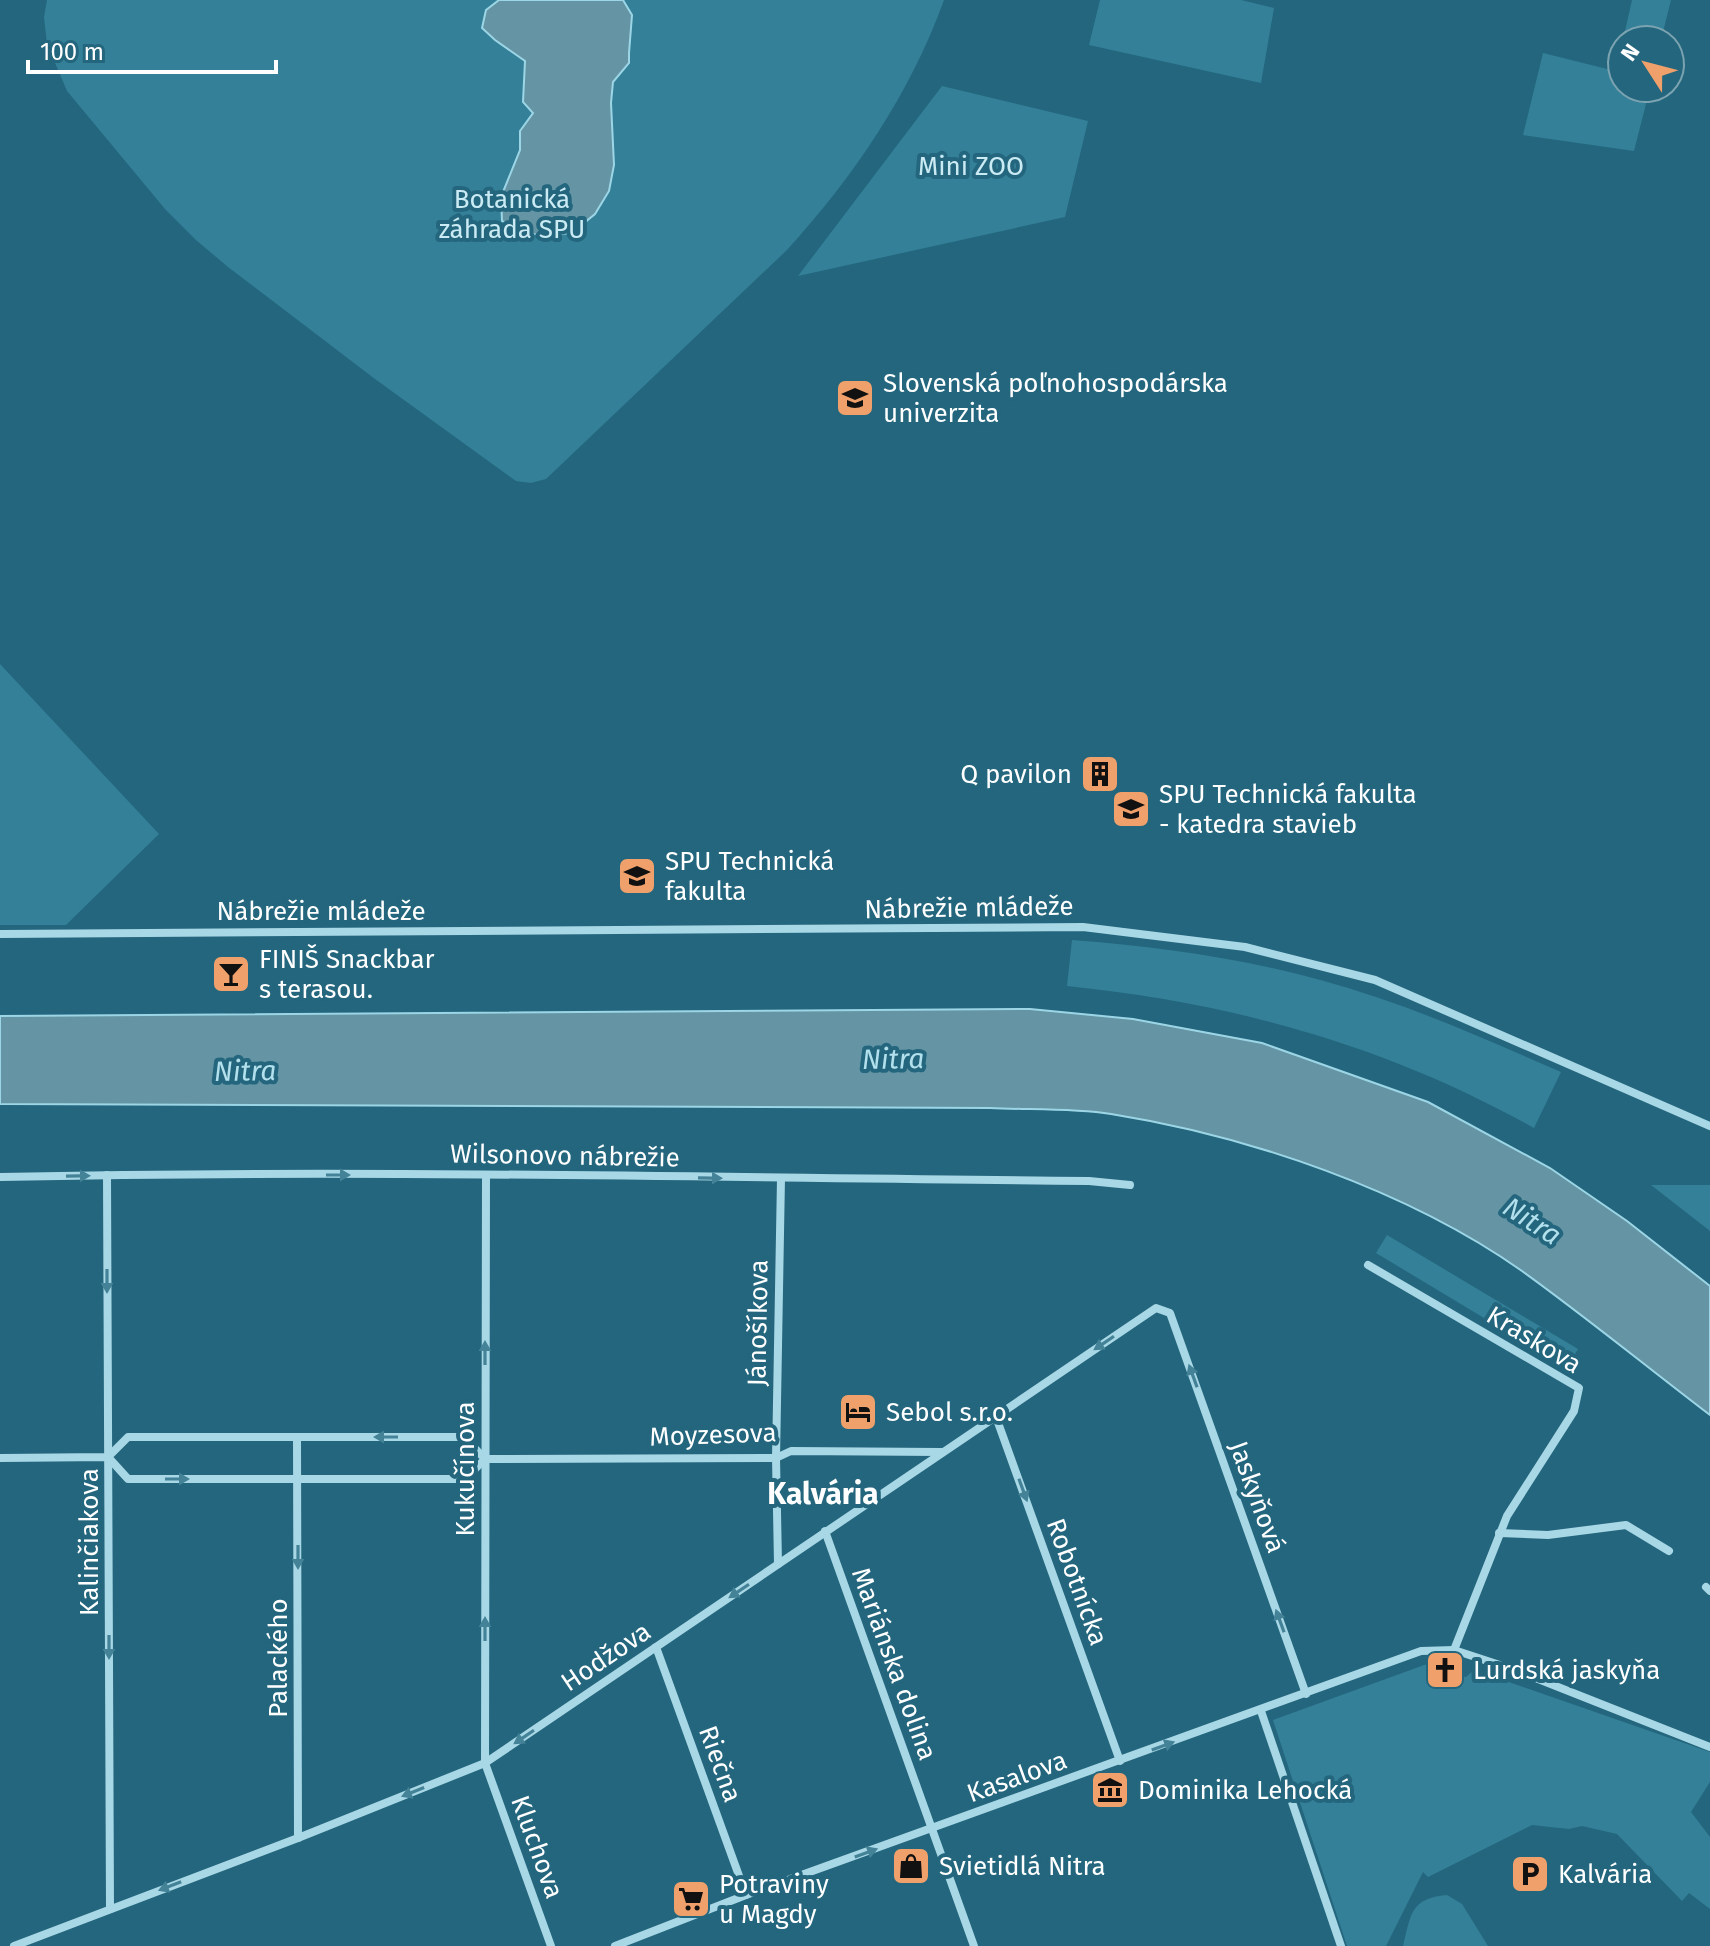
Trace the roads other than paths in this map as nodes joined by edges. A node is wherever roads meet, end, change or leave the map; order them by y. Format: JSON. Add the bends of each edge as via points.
{"nodes":[{"id":1,"x":0,"y":934,"type":"edge"},
{"id":2,"x":1710,"y":1126,"type":"edge"},
{"id":3,"x":107,"y":1175,"type":"junction"},
{"id":4,"x":486,"y":1175,"type":"junction"},
{"id":5,"x":0,"y":1177,"type":"edge"},
{"id":6,"x":781,"y":1178,"type":"junction"},
{"id":7,"x":1130,"y":1185,"type":"dead end"},
{"id":8,"x":1368,"y":1265,"type":"dead end"},
{"id":9,"x":1170,"y":1313,"type":"joint"},
{"id":10,"x":996,"y":1417,"type":"junction"},
{"id":11,"x":297,"y":1437,"type":"junction"},
{"id":12,"x":942,"y":1452,"type":"junction"},
{"id":13,"x":108,"y":1457,"type":"junction"},
{"id":14,"x":0,"y":1458,"type":"edge"},
{"id":15,"x":776,"y":1458,"type":"junction"},
{"id":16,"x":485,"y":1459,"type":"junction"},
{"id":17,"x":298,"y":1479,"type":"junction"},
{"id":18,"x":825,"y":1531,"type":"junction"},
{"id":19,"x":1499,"y":1533,"type":"junction"},
{"id":20,"x":1669,"y":1551,"type":"dead end"},
{"id":21,"x":778,"y":1564,"type":"junction"},
{"id":22,"x":656,"y":1647,"type":"junction"},
{"id":23,"x":1454,"y":1650,"type":"junction"},
{"id":24,"x":1306,"y":1694,"type":"junction"},
{"id":25,"x":1261,"y":1711,"type":"junction"},
{"id":26,"x":1710,"y":1747,"type":"edge"},
{"id":27,"x":1120,"y":1761,"type":"junction"},
{"id":28,"x":485,"y":1763,"type":"junction"},
{"id":29,"x":933,"y":1829,"type":"junction"},
{"id":30,"x":298,"y":1838,"type":"junction"},
{"id":31,"x":746,"y":1895,"type":"junction"},
{"id":32,"x":110,"y":1909,"type":"junction"},
{"id":33,"x":14,"y":1946,"type":"edge"},
{"id":34,"x":551,"y":1946,"type":"edge"},
{"id":35,"x":615,"y":1946,"type":"edge"},
{"id":36,"x":974,"y":1946,"type":"edge"},
{"id":37,"x":1341,"y":1946,"type":"edge"}],
"edges":[{"from":1,"to":2,"type":"street","name":"Nábrežie mládeže","via":[[1083,927],[1245,947],[1375,980]]},
{"from":3,"to":4,"type":"street","name":"Wilsonovo nábrežie","one_way":true},
{"from":5,"to":3,"type":"street","name":"Wilsonovo nábrežie","one_way":true},
{"from":3,"to":13,"type":"street","name":"Kalinčiakova","one_way":true},
{"from":4,"to":6,"type":"street","name":"Wilsonovo nábrežie","one_way":true},
{"from":16,"to":4,"type":"street","name":"Kukučínova","one_way":true},
{"from":6,"to":7,"type":"street","name":"Wilsonovo nábrežie"},
{"from":6,"to":15,"type":"street","name":"Jánošíkova"},
{"from":8,"to":19,"type":"street","name":"Kraskova","via":[[1579,1388],[1574,1411]]},
{"from":9,"to":10,"type":"street","name":"Hodžova","one_way":true,"via":[[1156,1308]]},
{"from":24,"to":9,"type":"street","name":"Jaskyňová","one_way":true},
{"from":10,"to":12,"type":"street","name":"Hodžova"},
{"from":10,"to":27,"type":"street","name":"Robotnícka","one_way":true},
{"from":11,"to":13,"type":"street","via":[[128,1437]]},
{"from":16,"to":11,"type":"street","one_way":true,"via":[[464,1437]]},
{"from":11,"to":17,"type":"street","name":"Palackého"},
{"from":12,"to":15,"type":"street","name":"Moyzesova","via":[[791,1451]]},
{"from":12,"to":18,"type":"street","name":"Hodžova"},
{"from":13,"to":14,"type":"street"},
{"from":13,"to":17,"type":"street","one_way":true,"via":[[128,1479]]},
{"from":13,"to":32,"type":"street","name":"Kalinčiakova","one_way":true},
{"from":15,"to":16,"type":"street","name":"Moyzesova"},
{"from":15,"to":21,"type":"street","name":"Jánošíkova"},
{"from":16,"to":17,"type":"street","via":[[465,1479]]},
{"from":28,"to":16,"type":"street","name":"Kukučínova","one_way":true},
{"from":17,"to":30,"type":"street","name":"Palackého","one_way":true},
{"from":18,"to":21,"type":"street","name":"Hodžova"},
{"from":18,"to":29,"type":"street","name":"Mariánska dolina"},
{"from":19,"to":20,"type":"street","via":[[1548,1535],[1626,1525]]},
{"from":19,"to":23,"type":"street","name":"Kraskova"},
{"from":21,"to":22,"type":"street","name":"Hodžova","one_way":true},
{"from":22,"to":28,"type":"street","name":"Hodžova","one_way":true},
{"from":22,"to":31,"type":"street","name":"Riečna"},
{"from":23,"to":24,"type":"street","name":"Kasalova","via":[[1421,1651]]},
{"from":23,"to":26,"type":"street"},
{"from":24,"to":25,"type":"street","name":"Kasalova"},
{"from":27,"to":25,"type":"street","name":"Kasalova","one_way":true},
{"from":25,"to":37,"type":"street"},
{"from":27,"to":29,"type":"street","name":"Kasalova"},
{"from":28,"to":30,"type":"street","name":"Hodžova","one_way":true},
{"from":28,"to":34,"type":"street","name":"Kluchova"},
{"from":31,"to":29,"type":"street","name":"Kasalova","one_way":true},
{"from":29,"to":36,"type":"street","name":"Mariánska dolina"},
{"from":30,"to":32,"type":"street","name":"Hodžova","one_way":true},
{"from":31,"to":35,"type":"street","name":"Kasalova"},
{"from":32,"to":33,"type":"street","name":"Hodžova"}]}
